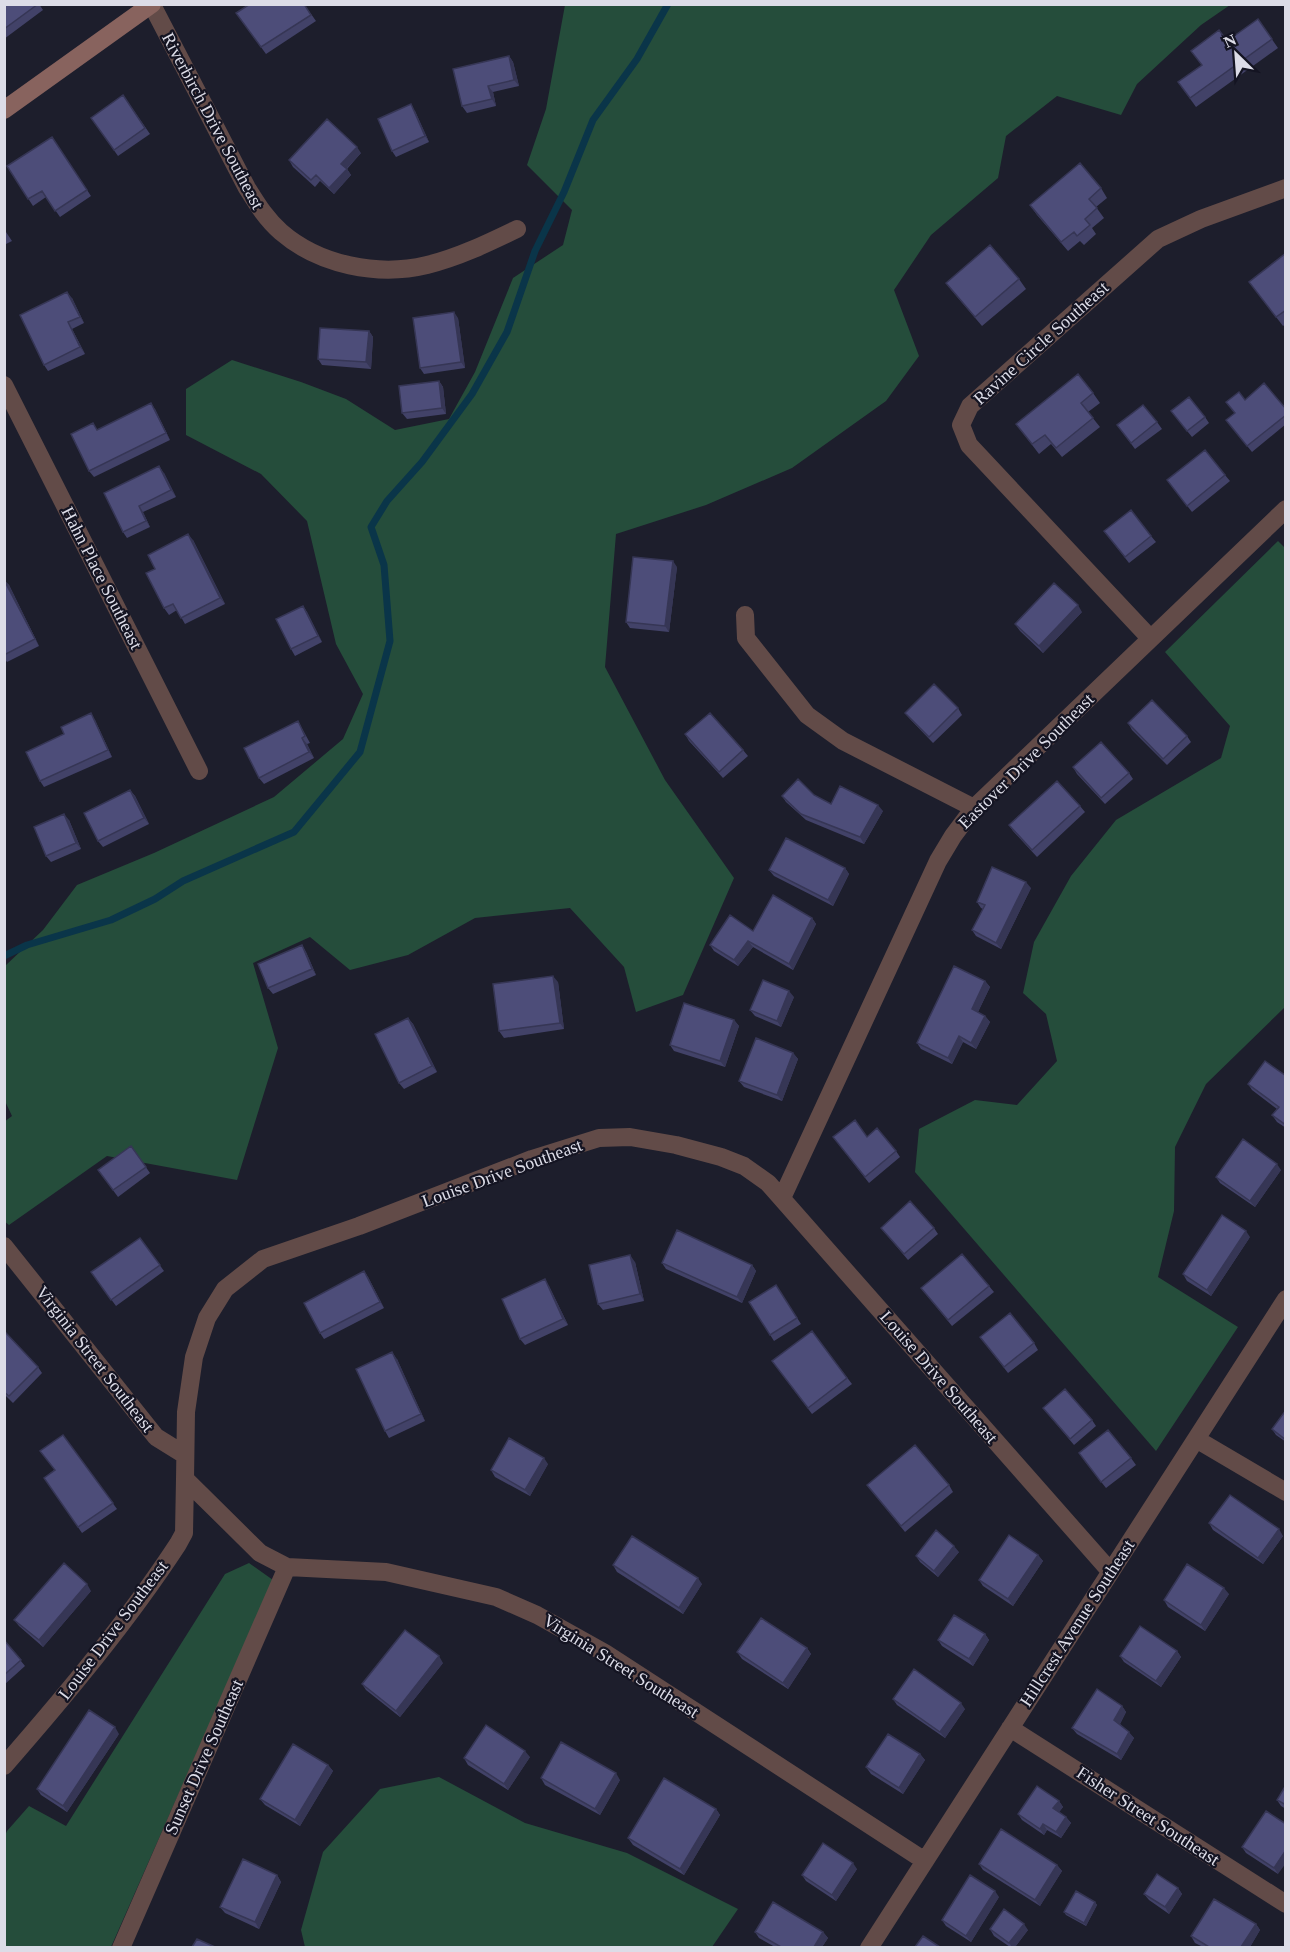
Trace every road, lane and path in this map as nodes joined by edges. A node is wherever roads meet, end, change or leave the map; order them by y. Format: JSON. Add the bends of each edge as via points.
{"nodes":[{"id":1,"x":152,"y":5,"type":"edge"},
{"id":2,"x":4,"y":110,"type":"edge"},
{"id":3,"x":1286,"y":188,"type":"edge"},
{"id":4,"x":517,"y":229,"type":"dead end"},
{"id":5,"x":4,"y":385,"type":"edge"},
{"id":6,"x":1286,"y":509,"type":"edge"},
{"id":7,"x":745,"y":615,"type":"dead end"},
{"id":8,"x":1150,"y":638,"type":"junction"},
{"id":9,"x":199,"y":771,"type":"dead end"},
{"id":10,"x":974,"y":808,"type":"junction"},
{"id":11,"x":782,"y":1198,"type":"junction"},
{"id":12,"x":4,"y":1246,"type":"edge"},
{"id":13,"x":1286,"y":1299,"type":"edge"},
{"id":14,"x":1196,"y":1439,"type":"junction"},
{"id":15,"x":185,"y":1455,"type":"junction"},
{"id":16,"x":185,"y":1479,"type":"junction"},
{"id":17,"x":1286,"y":1492,"type":"edge"},
{"id":18,"x":287,"y":1567,"type":"junction"},
{"id":19,"x":1110,"y":1571,"type":"junction"},
{"id":20,"x":1010,"y":1728,"type":"junction"},
{"id":21,"x":11,"y":1752,"type":"edge"},
{"id":22,"x":4,"y":1766,"type":"edge"},
{"id":23,"x":925,"y":1861,"type":"junction"},
{"id":24,"x":1286,"y":1904,"type":"edge"},
{"id":25,"x":122,"y":1947,"type":"edge"},
{"id":26,"x":869,"y":1947,"type":"edge"}],
"edges":[{"from":1,"to":2,"type":"main road"},
{"from":1,"to":4,"type":"street","name":"Riverbirch Drive Southeast","via":[[257,204],[281,232],[305,249],[367,269],[401,269],[460,255]]},
{"from":3,"to":8,"type":"street","name":"Ravine Circle Southeast","via":[[1158,239],[970,406],[962,425],[969,445]]},
{"from":5,"to":9,"type":"street","name":"Hahn Place Southeast"},
{"from":6,"to":8,"type":"street","name":"Eastover Drive Southeast"},
{"from":7,"to":10,"type":"street","via":[[746,638],[807,715],[843,741]]},
{"from":8,"to":10,"type":"street","name":"Eastover Drive Southeast"},
{"from":10,"to":11,"type":"street","name":"Eastover Drive Southeast","via":[[938,861]]},
{"from":11,"to":15,"type":"street","name":"Louise Drive Southeast","via":[[744,1166],[721,1157],[630,1137],[599,1138],[263,1259],[225,1289],[207,1318],[194,1357]]},
{"from":11,"to":19,"type":"street","name":"Louise Drive Southeast"},
{"from":12,"to":15,"type":"street","name":"Virginia Street Southeast","via":[[156,1437]]},
{"from":13,"to":14,"type":"street","name":"Hillcrest Avenue Southeast"},
{"from":14,"to":17,"type":"street"},
{"from":14,"to":19,"type":"street","name":"Hillcrest Avenue Southeast"},
{"from":15,"to":16,"type":"street"},
{"from":16,"to":18,"type":"street","name":"Virginia Street Southeast","via":[[260,1553]]},
{"from":16,"to":21,"type":"street","name":"Louise Drive Southeast","via":[[184,1533],[178,1544],[133,1608]]},
{"from":18,"to":23,"type":"street","name":"Virginia Street Southeast","via":[[386,1572],[496,1597],[537,1615],[605,1653]]},
{"from":18,"to":25,"type":"street","name":"Sunset Drive Southeast"},
{"from":19,"to":20,"type":"street","name":"Hillcrest Avenue Southeast"},
{"from":20,"to":23,"type":"street","name":"Hillcrest Avenue Southeast"},
{"from":20,"to":24,"type":"street","name":"Fisher Street Southeast"},
{"from":21,"to":22,"type":"street","name":"Louise Drive Southeast"},
{"from":23,"to":26,"type":"street","name":"Hillcrest Avenue Southeast"}]}
